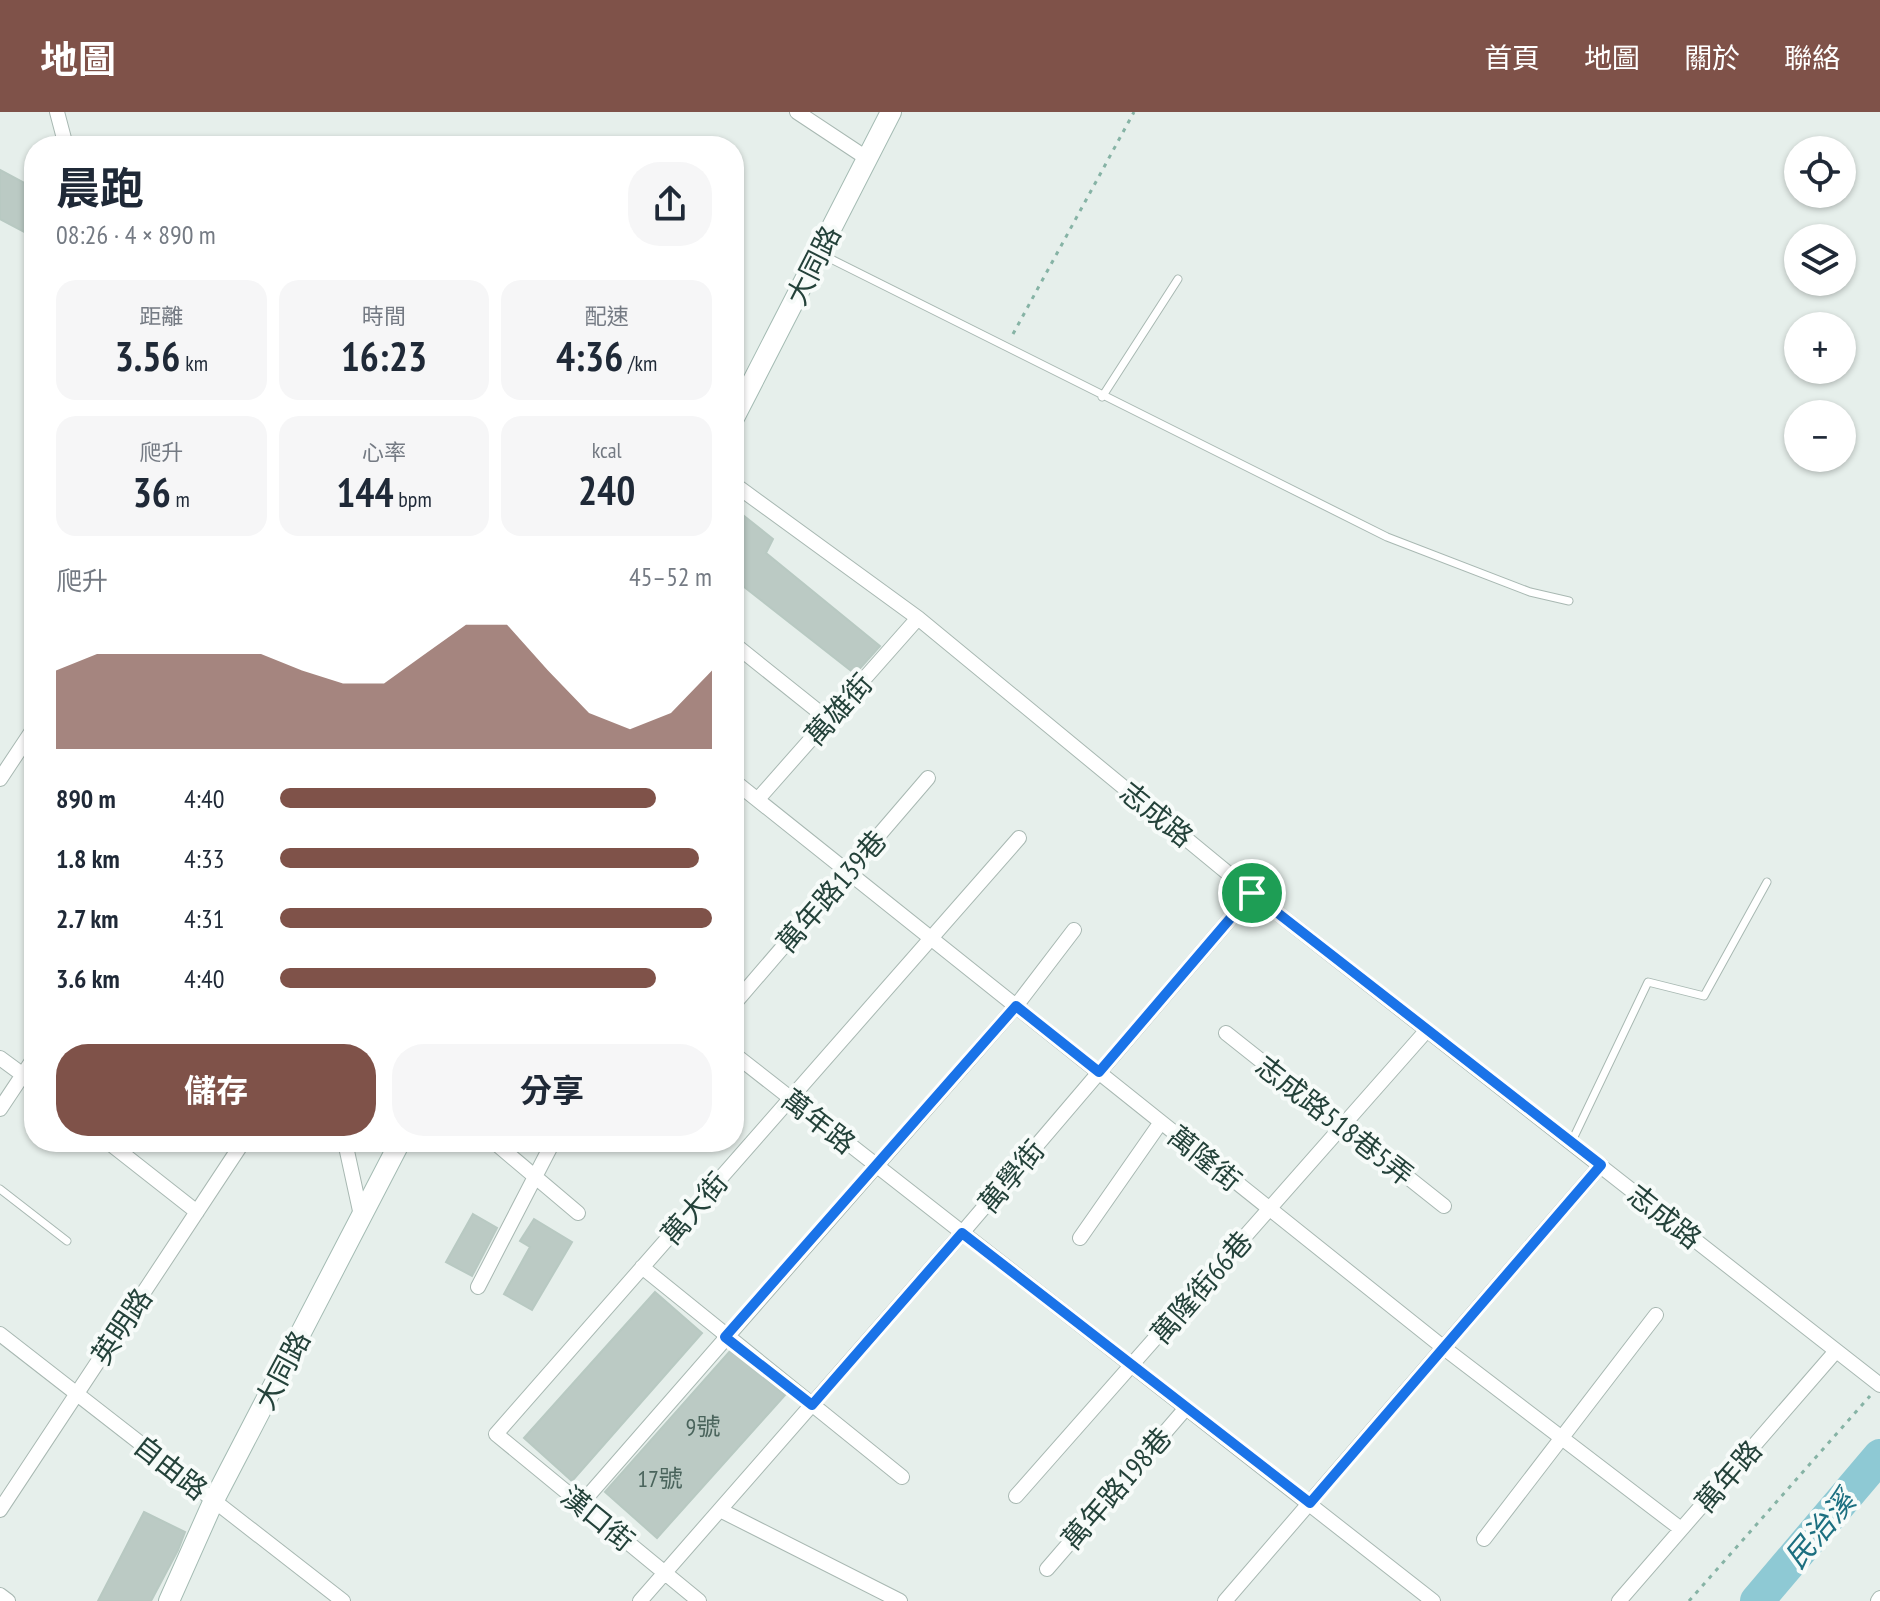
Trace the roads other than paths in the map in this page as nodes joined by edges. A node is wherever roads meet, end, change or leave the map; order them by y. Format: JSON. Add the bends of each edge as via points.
{"nodes":[{"id":1,"x":57,"y":112,"type":"edge"},
{"id":2,"x":797,"y":112,"type":"edge"},
{"id":3,"x":891,"y":112,"type":"edge"},
{"id":4,"x":63,"y":136,"type":"edge"},
{"id":5,"x":868,"y":159,"type":"junction"},
{"id":6,"x":819,"y":253,"type":"junction"},
{"id":7,"x":1178,"y":279,"type":"dead end"},
{"id":8,"x":1102,"y":397,"type":"junction"},
{"id":9,"x":744,"y":399,"type":"edge"},
{"id":10,"x":744,"y":491,"type":"edge"},
{"id":11,"x":1569,"y":601,"type":"dead end"},
{"id":12,"x":918,"y":618,"type":"junction"},
{"id":13,"x":744,"y":652,"type":"edge"},
{"id":14,"x":829,"y":720,"type":"junction"},
{"id":15,"x":24,"y":743,"type":"edge"},
{"id":16,"x":928,"y":778,"type":"dead end"},
{"id":17,"x":0,"y":779,"type":"edge"},
{"id":18,"x":744,"y":788,"type":"edge"},
{"id":19,"x":758,"y":799,"type":"junction"},
{"id":20,"x":1019,"y":838,"type":"dead end"},
{"id":21,"x":848,"y":871,"type":"junction"},
{"id":22,"x":1767,"y":882,"type":"dead end"},
{"id":23,"x":1252,"y":893,"type":"junction"},
{"id":24,"x":1074,"y":930,"type":"dead end"},
{"id":25,"x":932,"y":938,"type":"junction"},
{"id":26,"x":744,"y":992,"type":"edge"},
{"id":27,"x":1016,"y":1006,"type":"junction"},
{"id":28,"x":1427,"y":1030,"type":"junction"},
{"id":29,"x":1226,"y":1033,"type":"dead end"},
{"id":30,"x":0,"y":1058,"type":"edge"},
{"id":31,"x":744,"y":1062,"type":"edge"},
{"id":32,"x":1099,"y":1072,"type":"junction"},
{"id":33,"x":24,"y":1075,"type":"edge"},
{"id":34,"x":24,"y":1084,"type":"edge"},
{"id":35,"x":790,"y":1098,"type":"junction"},
{"id":36,"x":0,"y":1109,"type":"edge"},
{"id":37,"x":1161,"y":1122,"type":"junction"},
{"id":38,"x":1343,"y":1126,"type":"junction"},
{"id":39,"x":1572,"y":1141,"type":"junction"},
{"id":40,"x":744,"y":1151,"type":"edge"},
{"id":41,"x":123,"y":1152,"type":"edge"},
{"id":42,"x":236,"y":1152,"type":"edge"},
{"id":43,"x":347,"y":1152,"type":"edge"},
{"id":44,"x":395,"y":1152,"type":"edge"},
{"id":45,"x":506,"y":1152,"type":"edge"},
{"id":46,"x":548,"y":1152,"type":"edge"},
{"id":47,"x":743,"y":1152,"type":"edge"},
{"id":48,"x":875,"y":1165,"type":"junction"},
{"id":49,"x":1601,"y":1165,"type":"junction"},
{"id":50,"x":535,"y":1177,"type":"junction"},
{"id":51,"x":0,"y":1189,"type":"edge"},
{"id":52,"x":1444,"y":1206,"type":"dead end"},
{"id":53,"x":1270,"y":1209,"type":"junction"},
{"id":54,"x":197,"y":1212,"type":"junction"},
{"id":55,"x":578,"y":1213,"type":"dead end"},
{"id":56,"x":362,"y":1220,"type":"junction"},
{"id":57,"x":962,"y":1233,"type":"junction"},
{"id":58,"x":1080,"y":1238,"type":"dead end"},
{"id":59,"x":67,"y":1241,"type":"dead end"},
{"id":60,"x":642,"y":1267,"type":"junction"},
{"id":61,"x":478,"y":1287,"type":"dead end"},
{"id":62,"x":1656,"y":1315,"type":"dead end"},
{"id":63,"x":0,"y":1334,"type":"edge"},
{"id":64,"x":725,"y":1337,"type":"junction"},
{"id":65,"x":1444,"y":1348,"type":"junction"},
{"id":66,"x":1836,"y":1351,"type":"junction"},
{"id":67,"x":1132,"y":1366,"type":"junction"},
{"id":68,"x":1880,"y":1385,"type":"edge"},
{"id":69,"x":76,"y":1393,"type":"junction"},
{"id":70,"x":812,"y":1405,"type":"junction"},
{"id":71,"x":1186,"y":1408,"type":"junction"},
{"id":72,"x":496,"y":1434,"type":"joint"},
{"id":73,"x":1563,"y":1439,"type":"junction"},
{"id":74,"x":902,"y":1477,"type":"dead end"},
{"id":75,"x":1016,"y":1496,"type":"dead end"},
{"id":76,"x":214,"y":1500,"type":"junction"},
{"id":77,"x":1310,"y":1503,"type":"junction"},
{"id":78,"x":581,"y":1504,"type":"junction"},
{"id":79,"x":0,"y":1510,"type":"edge"},
{"id":80,"x":720,"y":1510,"type":"junction"},
{"id":81,"x":1681,"y":1529,"type":"junction"},
{"id":82,"x":1484,"y":1539,"type":"dead end"},
{"id":83,"x":1047,"y":1569,"type":"dead end"},
{"id":84,"x":665,"y":1573,"type":"junction"},
{"id":85,"x":0,"y":1595,"type":"edge"},
{"id":86,"x":8,"y":1601,"type":"edge"},
{"id":87,"x":169,"y":1601,"type":"edge"},
{"id":88,"x":343,"y":1601,"type":"edge"},
{"id":89,"x":640,"y":1601,"type":"edge"},
{"id":90,"x":699,"y":1601,"type":"edge"},
{"id":91,"x":900,"y":1601,"type":"edge"},
{"id":92,"x":1225,"y":1601,"type":"edge"},
{"id":93,"x":1433,"y":1601,"type":"edge"},
{"id":94,"x":1619,"y":1601,"type":"edge"}],
"edges":[{"from":1,"to":4,"type":"street"},
{"from":2,"to":5,"type":"street"},
{"from":3,"to":5,"type":"main road","name":"大同路"},
{"from":5,"to":6,"type":"main road","name":"大同路"},
{"from":6,"to":8,"type":"lane"},
{"from":6,"to":9,"type":"main road","name":"大同路"},
{"from":7,"to":8,"type":"lane"},
{"from":8,"to":11,"type":"lane","via":[[1387,537],[1530,592]]},
{"from":10,"to":12,"type":"street","name":"志成路"},
{"from":12,"to":14,"type":"street","name":"萬雄街"},
{"from":12,"to":23,"type":"street","name":"志成路"},
{"from":13,"to":14,"type":"street"},
{"from":14,"to":19,"type":"street","name":"萬雄街"},
{"from":15,"to":17,"type":"street"},
{"from":16,"to":21,"type":"street","name":"萬年路139巷"},
{"from":18,"to":19,"type":"street","name":"萬隆街"},
{"from":19,"to":21,"type":"street","name":"萬隆街"},
{"from":20,"to":25,"type":"street","name":"萬大街"},
{"from":21,"to":25,"type":"street","name":"萬隆街"},
{"from":21,"to":26,"type":"street","name":"萬年路139巷"},
{"from":22,"to":39,"type":"lane","via":[[1704,996],[1648,982]]},
{"from":23,"to":28,"type":"street","name":"志成路"},
{"from":23,"to":32,"type":"street","name":"萬學街"},
{"from":24,"to":27,"type":"street"},
{"from":25,"to":27,"type":"street","name":"萬隆街"},
{"from":25,"to":35,"type":"street","name":"萬大街"},
{"from":27,"to":32,"type":"street","name":"萬隆街"},
{"from":27,"to":48,"type":"street"},
{"from":28,"to":38,"type":"street","name":"萬隆街66巷"},
{"from":28,"to":39,"type":"street","name":"志成路"},
{"from":29,"to":38,"type":"street","name":"志成路518巷5弄"},
{"from":30,"to":33,"type":"street"},
{"from":31,"to":35,"type":"street","name":"萬年路"},
{"from":32,"to":37,"type":"street","name":"萬隆街"},
{"from":32,"to":57,"type":"street","name":"萬學街"},
{"from":34,"to":36,"type":"street"},
{"from":35,"to":40,"type":"street","name":"萬大街"},
{"from":35,"to":48,"type":"street","name":"萬年路"},
{"from":37,"to":53,"type":"street","name":"萬隆街"},
{"from":37,"to":58,"type":"street"},
{"from":38,"to":52,"type":"street","name":"志成路518巷5弄"},
{"from":38,"to":53,"type":"street","name":"萬隆街66巷"},
{"from":39,"to":49,"type":"street","name":"志成路"},
{"from":41,"to":54,"type":"street"},
{"from":42,"to":54,"type":"street","name":"英明路"},
{"from":43,"to":56,"type":"street"},
{"from":44,"to":56,"type":"main road","name":"大同路"},
{"from":45,"to":50,"type":"street"},
{"from":46,"to":50,"type":"street"},
{"from":47,"to":60,"type":"street","name":"萬大街"},
{"from":48,"to":57,"type":"street","name":"萬年路"},
{"from":48,"to":64,"type":"street"},
{"from":49,"to":65,"type":"street"},
{"from":49,"to":66,"type":"street","name":"志成路"},
{"from":50,"to":55,"type":"street"},
{"from":50,"to":61,"type":"street"},
{"from":51,"to":59,"type":"lane"},
{"from":53,"to":65,"type":"street","name":"萬隆街"},
{"from":53,"to":67,"type":"street","name":"萬隆街66巷"},
{"from":54,"to":69,"type":"street","name":"英明路"},
{"from":56,"to":76,"type":"main road","name":"大同路"},
{"from":57,"to":67,"type":"street","name":"萬年路"},
{"from":57,"to":70,"type":"street","name":"萬學街"},
{"from":60,"to":64,"type":"street"},
{"from":60,"to":72,"type":"street","name":"萬大街"},
{"from":62,"to":73,"type":"street"},
{"from":63,"to":69,"type":"street","name":"自由路"},
{"from":64,"to":70,"type":"street"},
{"from":64,"to":78,"type":"street"},
{"from":65,"to":73,"type":"street","name":"萬隆街"},
{"from":65,"to":77,"type":"street"},
{"from":66,"to":68,"type":"street","name":"志成路"},
{"from":66,"to":81,"type":"street","name":"萬年路"},
{"from":67,"to":71,"type":"street","name":"萬年路"},
{"from":67,"to":75,"type":"street","name":"萬隆街66巷"},
{"from":69,"to":76,"type":"street","name":"自由路"},
{"from":69,"to":79,"type":"street","name":"英明路"},
{"from":70,"to":74,"type":"street"},
{"from":70,"to":80,"type":"street","name":"萬學街"},
{"from":71,"to":77,"type":"street","name":"萬年路"},
{"from":71,"to":83,"type":"street","name":"萬年路198巷"},
{"from":72,"to":78,"type":"street","name":"漢口街"},
{"from":73,"to":81,"type":"street","name":"萬隆街"},
{"from":73,"to":82,"type":"street"},
{"from":76,"to":87,"type":"main road","name":"大同路"},
{"from":76,"to":88,"type":"street","name":"自由路"},
{"from":77,"to":92,"type":"street"},
{"from":77,"to":93,"type":"street","name":"萬年路"},
{"from":78,"to":84,"type":"street","name":"漢口街"},
{"from":80,"to":84,"type":"street","name":"萬學街"},
{"from":80,"to":91,"type":"street"},
{"from":81,"to":94,"type":"street","name":"萬年路"},
{"from":84,"to":89,"type":"street","name":"萬學街"},
{"from":84,"to":90,"type":"street","name":"漢口街"},
{"from":85,"to":86,"type":"street"}]}
